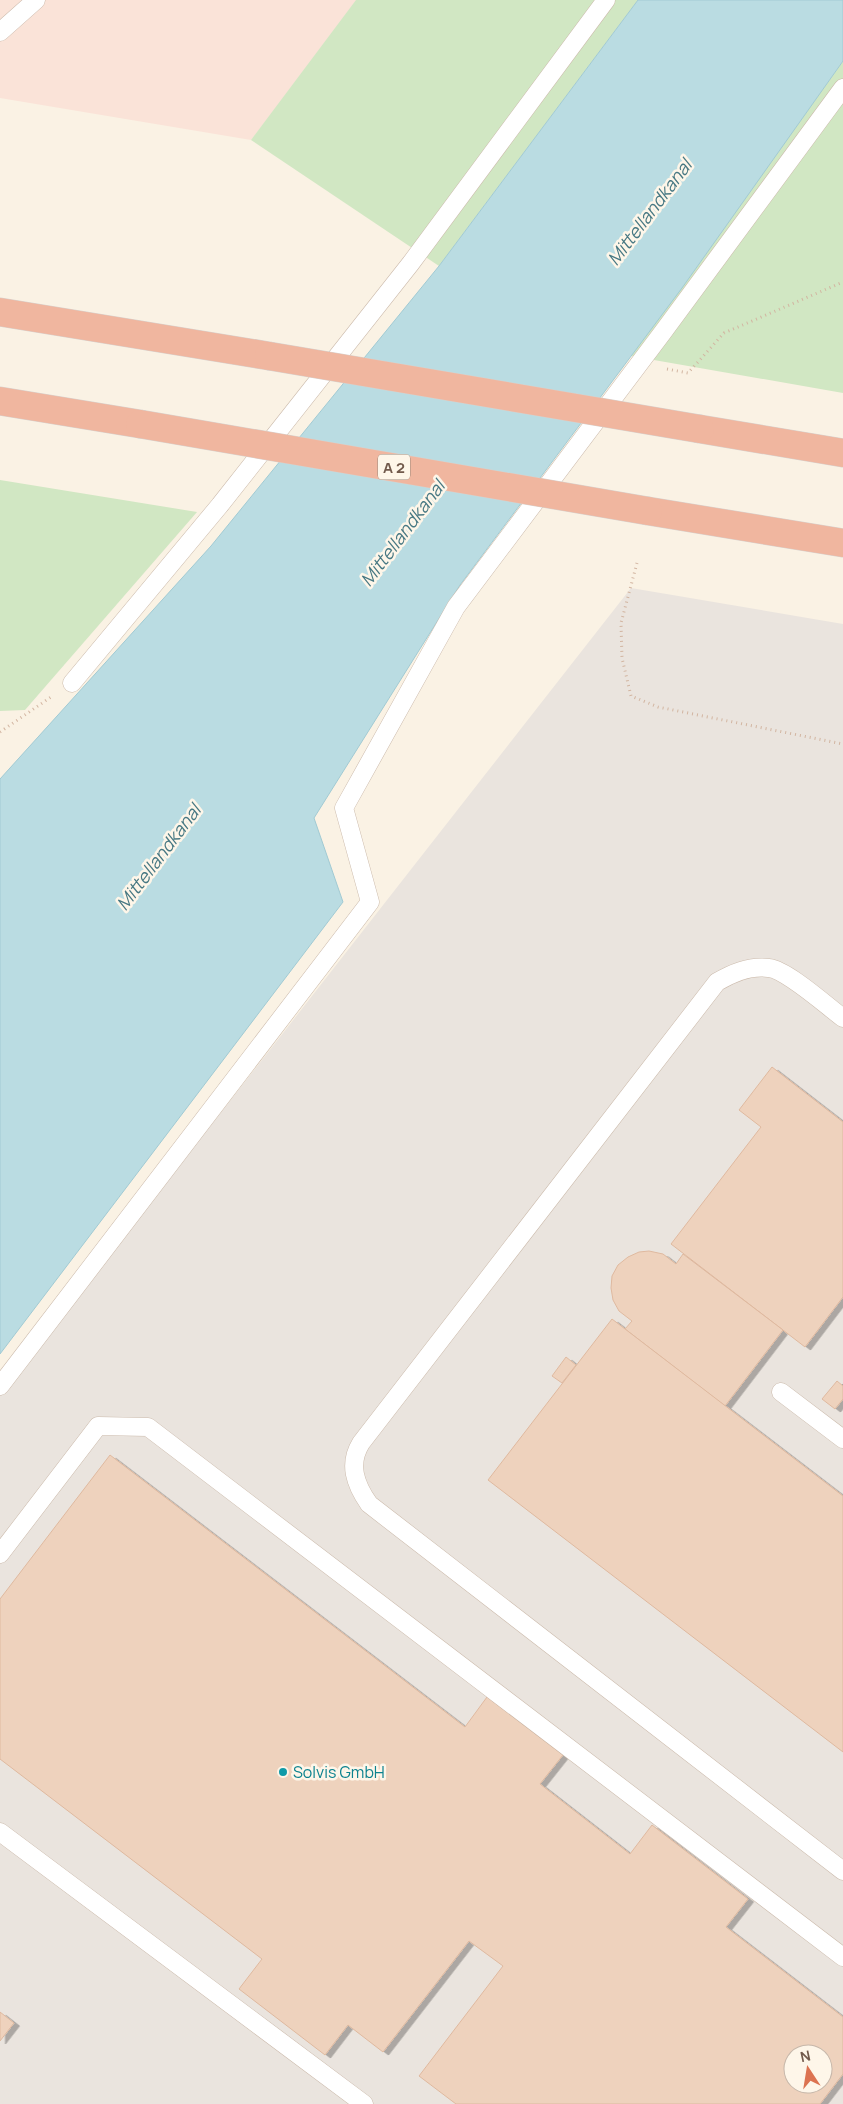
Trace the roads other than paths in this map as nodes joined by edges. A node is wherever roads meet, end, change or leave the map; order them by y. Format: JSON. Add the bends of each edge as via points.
{"nodes":[{"id":1,"x":36,"y":0,"type":"edge"},
{"id":2,"x":606,"y":0,"type":"edge"},
{"id":3,"x":0,"y":32,"type":"edge"},
{"id":4,"x":843,"y":88,"type":"edge"},
{"id":5,"x":0,"y":312,"type":"edge"},
{"id":6,"x":0,"y":401,"type":"edge"},
{"id":7,"x":843,"y":453,"type":"edge"},
{"id":8,"x":843,"y":543,"type":"edge"},
{"id":9,"x":72,"y":684,"type":"road end"},
{"id":10,"x":843,"y":1018,"type":"edge"},
{"id":11,"x":0,"y":1386,"type":"edge"},
{"id":12,"x":781,"y":1392,"type":"dead end"},
{"id":13,"x":843,"y":1440,"type":"edge"},
{"id":14,"x":0,"y":1554,"type":"edge"},
{"id":15,"x":0,"y":1832,"type":"edge"},
{"id":16,"x":843,"y":1871,"type":"edge"},
{"id":17,"x":843,"y":1957,"type":"edge"},
{"id":18,"x":364,"y":2104,"type":"edge"}],
"edges":[{"from":1,"to":3,"type":"lane"},
{"from":2,"to":9,"type":"lane","via":[[411,264]]},
{"from":4,"to":11,"type":"lane","via":[[456,608],[344,808],[370,902]]},
{"from":5,"to":7,"type":"highway","bridge":true},
{"from":6,"to":8,"type":"highway","number":"A 2","bridge":true},
{"from":10,"to":16,"type":"lane","via":[[789,977],[770,968],[753,968],[717,982],[361,1442],[355,1453],[355,1471],[358,1489],[369,1504]]},
{"from":12,"to":13,"type":"lane"},
{"from":14,"to":17,"type":"lane","via":[[98,1426],[148,1427]]},
{"from":15,"to":18,"type":"lane"}]}
